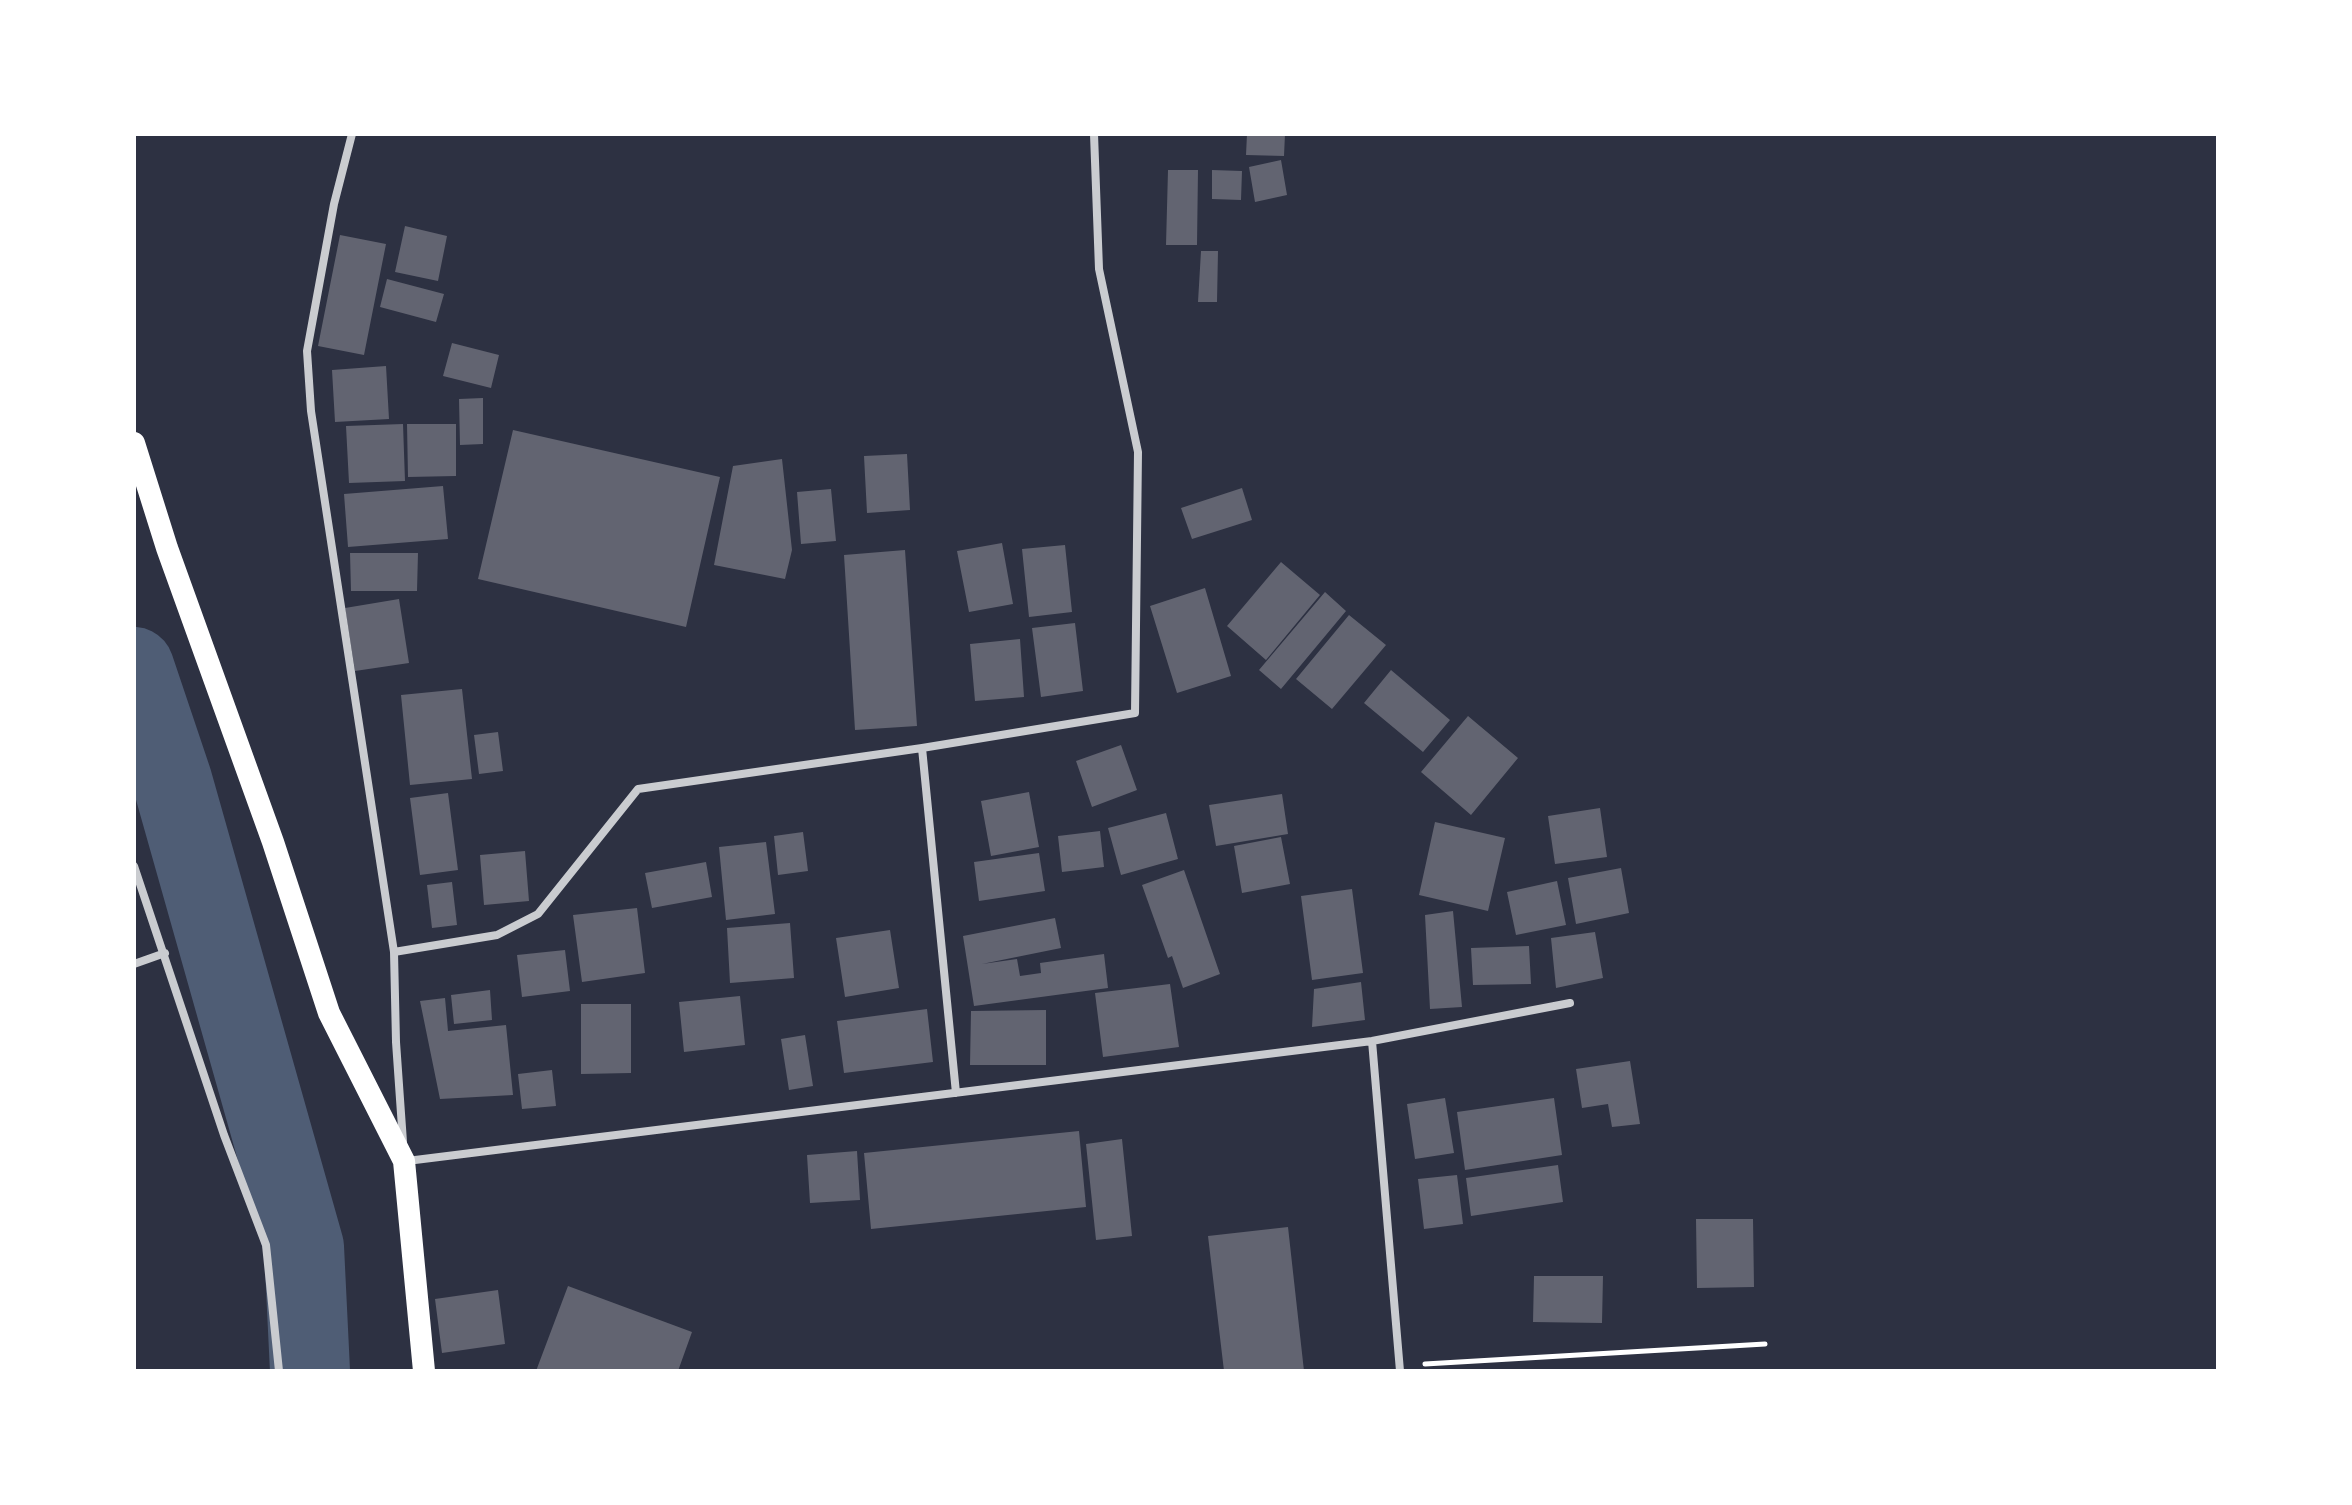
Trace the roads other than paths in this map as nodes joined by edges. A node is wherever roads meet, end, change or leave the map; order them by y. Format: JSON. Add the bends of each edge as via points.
{"nodes":[{"id":1,"x":352,"y":134,"type":"edge"},
{"id":2,"x":1094,"y":134,"type":"edge"},
{"id":3,"x":134,"y":443,"type":"edge"},
{"id":4,"x":922,"y":748,"type":"junction"},
{"id":5,"x":134,"y":866,"type":"edge"},
{"id":6,"x":394,"y":952,"type":"junction"},
{"id":7,"x":165,"y":953,"type":"junction"},
{"id":8,"x":134,"y":964,"type":"edge"},
{"id":9,"x":1570,"y":1003,"type":"dead end"},
{"id":10,"x":1372,"y":1041,"type":"junction"},
{"id":11,"x":956,"y":1093,"type":"junction"},
{"id":12,"x":404,"y":1161,"type":"junction"},
{"id":13,"x":1400,"y":1368,"type":"edge"},
{"id":14,"x":279,"y":1371,"type":"edge"},
{"id":15,"x":424,"y":1371,"type":"edge"}],
"edges":[{"from":1,"to":6,"type":"street","via":[[307,351],[313,426]]},
{"from":2,"to":4,"type":"street","via":[[1099,269],[1138,452],[1135,713]]},
{"from":3,"to":12,"type":"highway","via":[[329,1013]]},
{"from":4,"to":6,"type":"street","via":[[638,789],[538,914],[497,935]]},
{"from":4,"to":11,"type":"street"},
{"from":5,"to":7,"type":"street"},
{"from":6,"to":12,"type":"street"},
{"from":7,"to":8,"type":"street"},
{"from":7,"to":14,"type":"street","via":[[266,1245]]},
{"from":9,"to":10,"type":"street"},
{"from":10,"to":11,"type":"street"},
{"from":10,"to":13,"type":"street"},
{"from":11,"to":12,"type":"street"},
{"from":12,"to":15,"type":"highway"}]}
